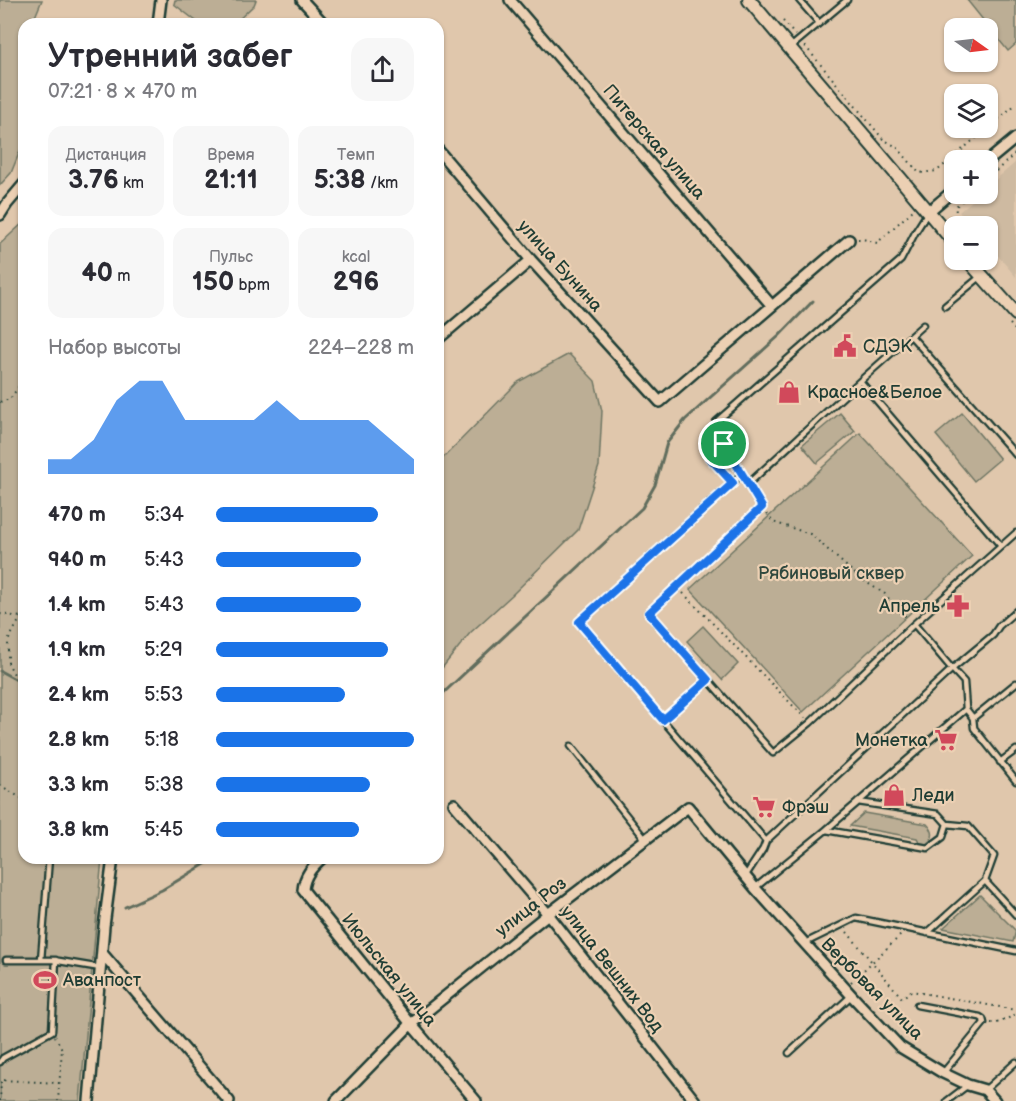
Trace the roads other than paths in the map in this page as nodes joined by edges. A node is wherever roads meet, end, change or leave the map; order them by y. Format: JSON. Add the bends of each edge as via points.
{"nodes":[{"id":1,"x":161,"y":0,"type":"edge"},
{"id":2,"x":302,"y":0,"type":"edge"},
{"id":3,"x":510,"y":0,"type":"edge"},
{"id":4,"x":749,"y":0,"type":"edge"},
{"id":5,"x":799,"y":0,"type":"edge"},
{"id":6,"x":847,"y":0,"type":"edge"},
{"id":7,"x":159,"y":18,"type":"edge"},
{"id":8,"x":318,"y":18,"type":"edge"},
{"id":9,"x":819,"y":23,"type":"junction"},
{"id":10,"x":794,"y":44,"type":"junction"},
{"id":11,"x":1016,"y":138,"type":"edge"},
{"id":12,"x":998,"y":153,"type":"edge"},
{"id":13,"x":444,"y":157,"type":"edge"},
{"id":14,"x":18,"y":190,"type":"edge"},
{"id":15,"x":944,"y":198,"type":"edge"},
{"id":16,"x":928,"y":212,"type":"junction"},
{"id":17,"x":0,"y":215,"type":"edge"},
{"id":18,"x":944,"y":230,"type":"edge"},
{"id":19,"x":849,"y":240,"type":"road end"},
{"id":20,"x":531,"y":260,"type":"junction"},
{"id":21,"x":978,"y":270,"type":"edge"},
{"id":22,"x":982,"y":275,"type":"junction"},
{"id":23,"x":772,"y":306,"type":"junction"},
{"id":24,"x":945,"y":306,"type":"dead end"},
{"id":25,"x":1016,"y":314,"type":"edge"},
{"id":26,"x":923,"y":325,"type":"dead end"},
{"id":27,"x":444,"y":334,"type":"edge"},
{"id":28,"x":911,"y":336,"type":"junction"},
{"id":29,"x":860,"y":381,"type":"junction"},
{"id":30,"x":724,"y":444,"type":"junction"},
{"id":31,"x":1016,"y":455,"type":"edge"},
{"id":32,"x":742,"y":474,"type":"junction"},
{"id":33,"x":733,"y":483,"type":"junction"},
{"id":34,"x":748,"y":484,"type":"junction"},
{"id":35,"x":1016,"y":533,"type":"edge"},
{"id":36,"x":1001,"y":546,"type":"junction"},
{"id":37,"x":1016,"y":610,"type":"edge"},
{"id":38,"x":914,"y":624,"type":"junction"},
{"id":39,"x":952,"y":669,"type":"junction"},
{"id":40,"x":1016,"y":683,"type":"edge"},
{"id":41,"x":966,"y":709,"type":"junction"},
{"id":42,"x":973,"y":718,"type":"junction"},
{"id":43,"x":571,"y":746,"type":"dead end"},
{"id":44,"x":1016,"y":750,"type":"edge"},
{"id":45,"x":1000,"y":762,"type":"junction"},
{"id":46,"x":1016,"y":781,"type":"edge"},
{"id":47,"x":858,"y":802,"type":"junction"},
{"id":48,"x":454,"y":804,"type":"dead end"},
{"id":49,"x":947,"y":824,"type":"junction"},
{"id":50,"x":826,"y":830,"type":"junction"},
{"id":51,"x":646,"y":840,"type":"junction"},
{"id":52,"x":766,"y":841,"type":"junction"},
{"id":53,"x":49,"y":864,"type":"edge"},
{"id":54,"x":112,"y":864,"type":"edge"},
{"id":55,"x":315,"y":864,"type":"edge"},
{"id":56,"x":745,"y":875,"type":"junction"},
{"id":57,"x":986,"y":881,"type":"junction"},
{"id":58,"x":755,"y":888,"type":"junction"},
{"id":59,"x":548,"y":914,"type":"junction"},
{"id":60,"x":1016,"y":915,"type":"edge"},
{"id":61,"x":927,"y":933,"type":"junction"},
{"id":62,"x":805,"y":943,"type":"junction"},
{"id":63,"x":1016,"y":951,"type":"edge"},
{"id":64,"x":102,"y":953,"type":"junction"},
{"id":65,"x":6,"y":960,"type":"dead end"},
{"id":66,"x":56,"y":960,"type":"junction"},
{"id":67,"x":101,"y":968,"type":"junction"},
{"id":68,"x":852,"y":996,"type":"junction"},
{"id":69,"x":917,"y":1005,"type":"dead end"},
{"id":70,"x":411,"y":1024,"type":"junction"},
{"id":71,"x":789,"y":1053,"type":"dead end"},
{"id":72,"x":0,"y":1062,"type":"edge"},
{"id":73,"x":1016,"y":1062,"type":"edge"},
{"id":74,"x":943,"y":1073,"type":"junction"},
{"id":75,"x":968,"y":1085,"type":"junction"},
{"id":76,"x":985,"y":1090,"type":"junction"},
{"id":77,"x":89,"y":1101,"type":"edge"},
{"id":78,"x":229,"y":1101,"type":"edge"},
{"id":79,"x":336,"y":1101,"type":"edge"},
{"id":80,"x":476,"y":1101,"type":"edge"},
{"id":81,"x":696,"y":1101,"type":"edge"},
{"id":82,"x":947,"y":1101,"type":"edge"},
{"id":83,"x":995,"y":1101,"type":"edge"}],
"edges":[{"from":1,"to":7,"type":"street"},
{"from":2,"to":8,"type":"street"},
{"from":3,"to":23,"type":"street","name":"Питерская улица"},
{"from":4,"to":10,"type":"street"},
{"from":5,"to":9,"type":"lane"},
{"from":6,"to":9,"type":"lane"},
{"from":9,"to":10,"type":"lane"},
{"from":10,"to":16,"type":"street"},
{"from":11,"to":12,"type":"street"},
{"from":13,"to":20,"type":"street","name":"улица Бунина"},
{"from":14,"to":17,"type":"street"},
{"from":15,"to":16,"type":"street"},
{"from":16,"to":18,"type":"street"},
{"from":16,"to":30,"type":"lane","via":[[901,260],[716,422]]},
{"from":19,"to":23,"type":"street"},
{"from":20,"to":23,"type":"street","name":"улица Бунина","via":[[660,402]]},
{"from":20,"to":27,"type":"street"},
{"from":21,"to":22,"type":"street"},
{"from":22,"to":24,"type":"lane"},
{"from":22,"to":25,"type":"street"},
{"from":26,"to":28,"type":"lane"},
{"from":28,"to":29,"type":"lane"},
{"from":28,"to":31,"type":"lane"},
{"from":29,"to":34,"type":"lane"},
{"from":29,"to":36,"type":"lane"},
{"from":30,"to":32,"type":"lane"},
{"from":30,"to":33,"type":"lane","via":[[709,457]]},
{"from":32,"to":33,"type":"lane"},
{"from":32,"to":34,"type":"lane"},
{"from":33,"to":52,"type":"lane","via":[[579,622]]},
{"from":34,"to":38,"type":"lane","via":[[762,507],[649,613],[774,753]]},
{"from":35,"to":36,"type":"lane"},
{"from":36,"to":38,"type":"lane"},
{"from":37,"to":39,"type":"lane"},
{"from":38,"to":39,"type":"lane"},
{"from":39,"to":41,"type":"lane","via":[[964,682]]},
{"from":39,"to":52,"type":"lane"},
{"from":40,"to":42,"type":"lane"},
{"from":41,"to":42,"type":"lane"},
{"from":41,"to":47,"type":"lane"},
{"from":42,"to":45,"type":"lane","via":[[974,728]]},
{"from":43,"to":51,"type":"lane"},
{"from":44,"to":45,"type":"lane"},
{"from":45,"to":46,"type":"lane"},
{"from":47,"to":49,"type":"lane","via":[[938,814]]},
{"from":47,"to":50,"type":"lane"},
{"from":48,"to":59,"type":"street","name":"улица Вешних Вод"},
{"from":49,"to":50,"type":"lane","via":[[943,837],[928,848]]},
{"from":49,"to":57,"type":"lane","via":[[968,826],[994,856]]},
{"from":50,"to":58,"type":"lane"},
{"from":51,"to":56,"type":"street","name":"улица Роз","via":[[688,807]]},
{"from":51,"to":59,"type":"street","name":"улица Роз"},
{"from":52,"to":56,"type":"lane"},
{"from":53,"to":66,"type":"lane","via":[[41,960]]},
{"from":54,"to":64,"type":"street"},
{"from":55,"to":70,"type":"street","name":"Июльская улица","via":[[303,881],[303,890]]},
{"from":56,"to":58,"type":"street","name":"Вербовая улица"},
{"from":57,"to":60,"type":"lane"},
{"from":57,"to":61,"type":"lane"},
{"from":58,"to":62,"type":"street","name":"Вербовая улица"},
{"from":59,"to":70,"type":"street","name":"улица Роз"},
{"from":59,"to":81,"type":"street","name":"улица Вешних Вод"},
{"from":61,"to":62,"type":"lane","via":[[856,918]]},
{"from":61,"to":63,"type":"lane"},
{"from":62,"to":68,"type":"street","name":"Вербовая улица"},
{"from":64,"to":67,"type":"street"},
{"from":64,"to":78,"type":"street"},
{"from":65,"to":66,"type":"lane"},
{"from":66,"to":67,"type":"lane"},
{"from":66,"to":72,"type":"lane","via":[[52,1031]]},
{"from":67,"to":77,"type":"street"},
{"from":68,"to":71,"type":"lane"},
{"from":68,"to":74,"type":"street","name":"Вербовая улица","via":[[900,1047]]},
{"from":69,"to":74,"type":"lane","via":[[983,1019],[984,1023]]},
{"from":70,"to":79,"type":"street","name":"улица Роз"},
{"from":70,"to":80,"type":"street","name":"Июльская улица"},
{"from":73,"to":76,"type":"lane"},
{"from":74,"to":75,"type":"street","name":"Вербовая улица"},
{"from":75,"to":76,"type":"street","name":"Вербовая улица"},
{"from":75,"to":82,"type":"lane"},
{"from":76,"to":83,"type":"street"}]}
